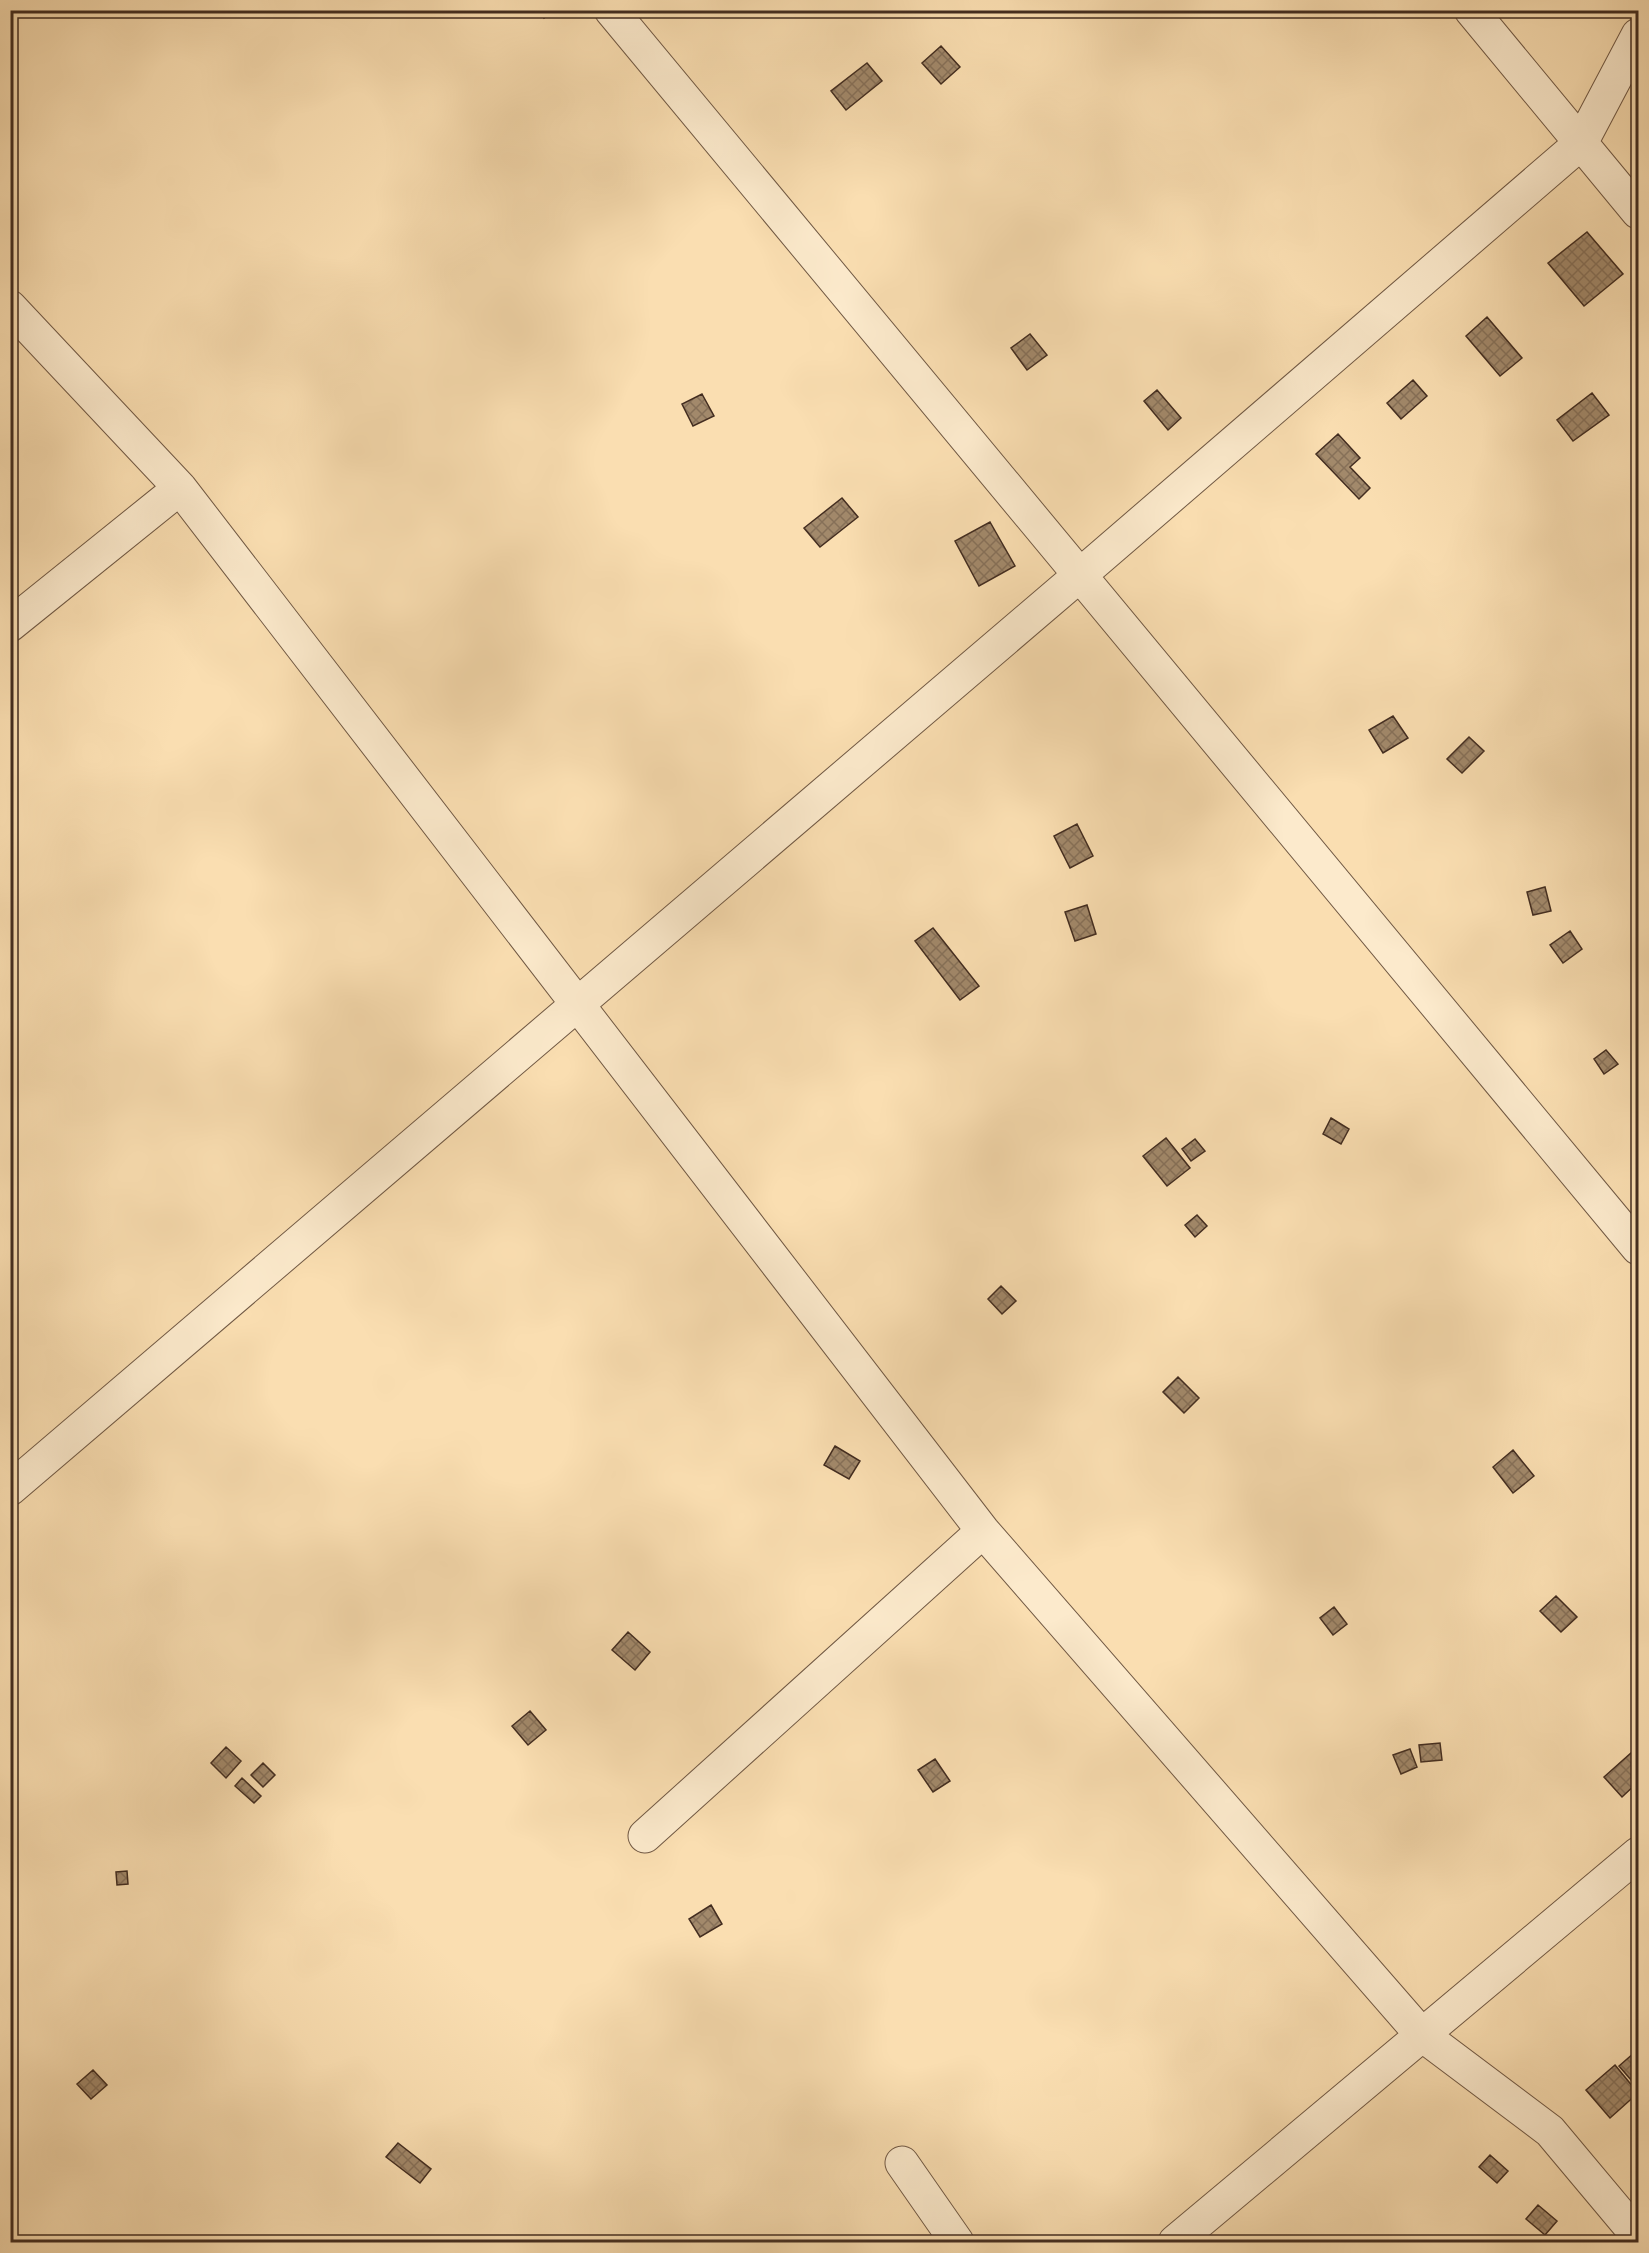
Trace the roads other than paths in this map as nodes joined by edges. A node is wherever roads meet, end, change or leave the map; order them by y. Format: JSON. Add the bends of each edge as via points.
{"nodes":[{"id":1,"x":611,"y":10,"type":"edge"},
{"id":2,"x":1471,"y":10,"type":"edge"},
{"id":3,"x":1638,"y":35,"type":"edge"},
{"id":4,"x":1581,"y":143,"type":"junction"},
{"id":5,"x":1638,"y":212,"type":"edge"},
{"id":6,"x":10,"y":307,"type":"edge"},
{"id":7,"x":180,"y":488,"type":"junction"},
{"id":8,"x":1080,"y":575,"type":"junction"},
{"id":9,"x":10,"y":625,"type":"edge"},
{"id":10,"x":577,"y":1005,"type":"junction"},
{"id":11,"x":1638,"y":1248,"type":"edge"},
{"id":12,"x":10,"y":1489,"type":"edge"},
{"id":13,"x":983,"y":1531,"type":"junction"},
{"id":14,"x":645,"y":1836,"type":"dead end"},
{"id":15,"x":1638,"y":1854,"type":"edge"},
{"id":16,"x":1421,"y":2034,"type":"junction"},
{"id":17,"x":902,"y":2163,"type":"dead end"},
{"id":18,"x":1638,"y":2236,"type":"edge"},
{"id":19,"x":957,"y":2242,"type":"edge"},
{"id":20,"x":1175,"y":2242,"type":"edge"}],
"edges":[{"from":1,"to":8,"type":"street"},
{"from":2,"to":4,"type":"street"},
{"from":3,"to":4,"type":"street"},
{"from":4,"to":5,"type":"street"},
{"from":4,"to":8,"type":"street"},
{"from":6,"to":7,"type":"street"},
{"from":7,"to":9,"type":"street"},
{"from":7,"to":10,"type":"street"},
{"from":8,"to":10,"type":"street"},
{"from":8,"to":11,"type":"street"},
{"from":10,"to":12,"type":"street"},
{"from":10,"to":13,"type":"street"},
{"from":13,"to":14,"type":"street"},
{"from":13,"to":16,"type":"street"},
{"from":15,"to":16,"type":"street"},
{"from":16,"to":18,"type":"street","via":[[1550,2131]]},
{"from":16,"to":20,"type":"street"},
{"from":17,"to":19,"type":"street"}]}
